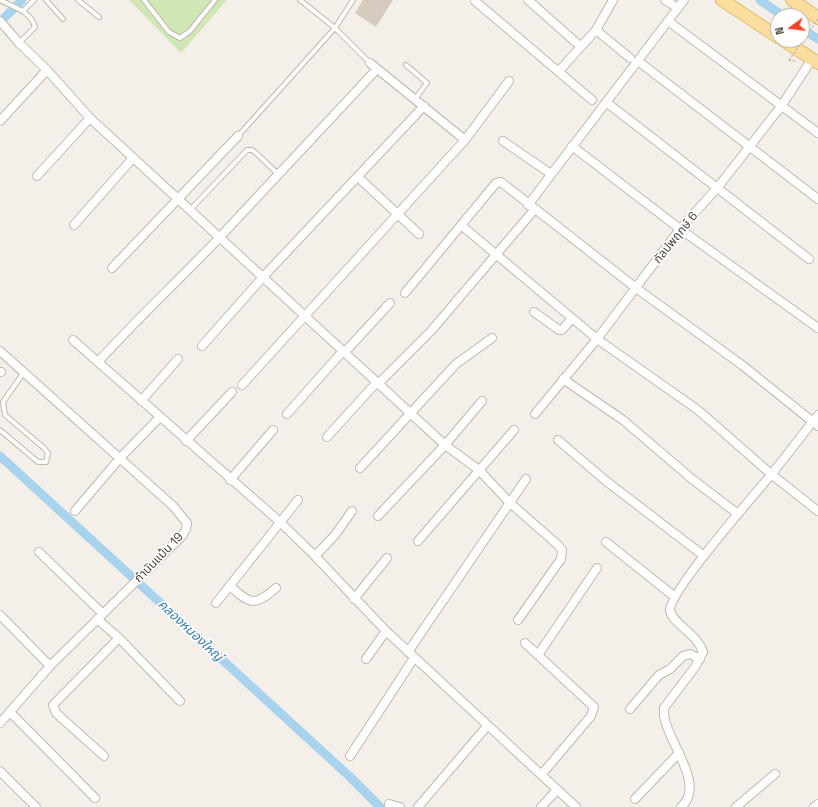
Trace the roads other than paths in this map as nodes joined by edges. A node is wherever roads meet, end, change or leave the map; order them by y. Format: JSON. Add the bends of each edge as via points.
{"nodes":[{"id":1,"x":0,"y":0,"type":"edge"},
{"id":2,"x":34,"y":0,"type":"edge"},
{"id":3,"x":46,"y":0,"type":"edge"},
{"id":4,"x":78,"y":0,"type":"edge"},
{"id":5,"x":144,"y":0,"type":"edge"},
{"id":6,"x":215,"y":0,"type":"edge"},
{"id":7,"x":300,"y":0,"type":"edge"},
{"id":8,"x":353,"y":0,"type":"edge"},
{"id":9,"x":528,"y":0,"type":"edge"},
{"id":10,"x":613,"y":0,"type":"edge"},
{"id":11,"x":665,"y":0,"type":"edge"},
{"id":12,"x":684,"y":0,"type":"edge"},
{"id":13,"x":722,"y":0,"type":"edge"},
{"id":14,"x":792,"y":0,"type":"edge"},
{"id":15,"x":475,"y":1,"type":"edge"},
{"id":16,"x":678,"y":8,"type":"junction"},
{"id":17,"x":21,"y":10,"type":"junction"},
{"id":18,"x":99,"y":17,"type":"dead end"},
{"id":19,"x":63,"y":19,"type":"dead end"},
{"id":20,"x":818,"y":19,"type":"edge"},
{"id":21,"x":668,"y":21,"type":"junction"},
{"id":22,"x":3,"y":24,"type":"edge"},
{"id":23,"x":335,"y":28,"type":"junction"},
{"id":24,"x":596,"y":30,"type":"junction"},
{"id":25,"x":770,"y":32,"type":"edge"},
{"id":26,"x":0,"y":35,"type":"edge"},
{"id":27,"x":19,"y":44,"type":"junction"},
{"id":28,"x":580,"y":46,"type":"junction"},
{"id":29,"x":795,"y":48,"type":"edge"},
{"id":30,"x":634,"y":59,"type":"junction"},
{"id":31,"x":815,"y":61,"type":"edge"},
{"id":32,"x":406,"y":65,"type":"dead end"},
{"id":33,"x":374,"y":66,"type":"junction"},
{"id":34,"x":47,"y":70,"type":"junction"},
{"id":35,"x":559,"y":71,"type":"junction"},
{"id":36,"x":509,"y":81,"type":"dead end"},
{"id":37,"x":415,"y":99,"type":"junction"},
{"id":38,"x":592,"y":100,"type":"dead end"},
{"id":39,"x":606,"y":102,"type":"junction"},
{"id":40,"x":782,"y":105,"type":"junction"},
{"id":41,"x":424,"y":106,"type":"junction"},
{"id":42,"x":90,"y":118,"type":"junction"},
{"id":43,"x":0,"y":121,"type":"edge"},
{"id":44,"x":818,"y":133,"type":"edge"},
{"id":45,"x":238,"y":136,"type":"joint"},
{"id":46,"x":465,"y":140,"type":"junction"},
{"id":47,"x":503,"y":141,"type":"dead end"},
{"id":48,"x":572,"y":146,"type":"junction"},
{"id":49,"x":749,"y":148,"type":"junction"},
{"id":50,"x":133,"y":158,"type":"junction"},
{"id":51,"x":278,"y":174,"type":"junction"},
{"id":52,"x":551,"y":174,"type":"junction"},
{"id":53,"x":37,"y":176,"type":"dead end"},
{"id":54,"x":358,"y":177,"type":"junction"},
{"id":55,"x":718,"y":187,"type":"junction"},
{"id":56,"x":177,"y":198,"type":"junction"},
{"id":57,"x":818,"y":199,"type":"edge"},
{"id":58,"x":531,"y":207,"type":"junction"},
{"id":59,"x":190,"y":210,"type":"junction"},
{"id":60,"x":397,"y":215,"type":"junction"},
{"id":61,"x":74,"y":225,"type":"dead end"},
{"id":62,"x":461,"y":225,"type":"junction"},
{"id":63,"x":680,"y":229,"type":"junction"},
{"id":64,"x":418,"y":234,"type":"dead end"},
{"id":65,"x":220,"y":237,"type":"junction"},
{"id":66,"x":497,"y":253,"type":"junction"},
{"id":67,"x":809,"y":259,"type":"dead end"},
{"id":68,"x":112,"y":268,"type":"dead end"},
{"id":69,"x":263,"y":277,"type":"junction"},
{"id":70,"x":636,"y":288,"type":"junction"},
{"id":71,"x":405,"y":293,"type":"dead end"},
{"id":72,"x":390,"y":302,"type":"dead end"},
{"id":73,"x":534,"y":312,"type":"dead end"},
{"id":74,"x":305,"y":317,"type":"junction"},
{"id":75,"x":572,"y":318,"type":"junction"},
{"id":76,"x":818,"y":328,"type":"edge"},
{"id":77,"x":492,"y":338,"type":"dead end"},
{"id":78,"x":597,"y":339,"type":"junction"},
{"id":79,"x":73,"y":340,"type":"dead end"},
{"id":80,"x":202,"y":346,"type":"dead end"},
{"id":81,"x":0,"y":351,"type":"edge"},
{"id":82,"x":344,"y":352,"type":"junction"},
{"id":83,"x":178,"y":359,"type":"dead end"},
{"id":84,"x":98,"y":362,"type":"junction"},
{"id":85,"x":24,"y":372,"type":"junction"},
{"id":86,"x":563,"y":379,"type":"junction"},
{"id":87,"x":378,"y":383,"type":"junction"},
{"id":88,"x":242,"y":385,"type":"dead end"},
{"id":89,"x":232,"y":392,"type":"dead end"},
{"id":90,"x":141,"y":401,"type":"junction"},
{"id":91,"x":482,"y":401,"type":"dead end"},
{"id":92,"x":411,"y":413,"type":"junction"},
{"id":93,"x":287,"y":414,"type":"dead end"},
{"id":94,"x":536,"y":414,"type":"dead end"},
{"id":95,"x":160,"y":417,"type":"junction"},
{"id":96,"x":816,"y":421,"type":"edge"},
{"id":97,"x":0,"y":430,"type":"edge"},
{"id":98,"x":274,"y":430,"type":"dead end"},
{"id":99,"x":514,"y":430,"type":"dead end"},
{"id":100,"x":327,"y":437,"type":"dead end"},
{"id":101,"x":558,"y":440,"type":"dead end"},
{"id":102,"x":186,"y":441,"type":"junction"},
{"id":103,"x":445,"y":445,"type":"junction"},
{"id":104,"x":120,"y":458,"type":"junction"},
{"id":105,"x":360,"y":468,"type":"dead end"},
{"id":106,"x":479,"y":470,"type":"junction"},
{"id":107,"x":771,"y":474,"type":"junction"},
{"id":108,"x":526,"y":479,"type":"dead end"},
{"id":109,"x":230,"y":480,"type":"junction"},
{"id":110,"x":298,"y":500,"type":"dead end"},
{"id":111,"x":510,"y":503,"type":"junction"},
{"id":112,"x":75,"y":511,"type":"dead end"},
{"id":113,"x":352,"y":511,"type":"dead end"},
{"id":114,"x":818,"y":511,"type":"edge"},
{"id":115,"x":738,"y":514,"type":"junction"},
{"id":116,"x":378,"y":516,"type":"dead end"},
{"id":117,"x":280,"y":522,"type":"junction"},
{"id":118,"x":418,"y":541,"type":"dead end"},
{"id":119,"x":606,"y":542,"type":"dead end"},
{"id":120,"x":39,"y":552,"type":"dead end"},
{"id":121,"x":315,"y":556,"type":"junction"},
{"id":122,"x":704,"y":556,"type":"junction"},
{"id":123,"x":387,"y":558,"type":"dead end"},
{"id":124,"x":597,"y":568,"type":"dead end"},
{"id":125,"x":230,"y":586,"type":"junction"},
{"id":126,"x":276,"y":588,"type":"dead end"},
{"id":127,"x":675,"y":597,"type":"junction"},
{"id":128,"x":354,"y":599,"type":"junction"},
{"id":129,"x":216,"y":603,"type":"dead end"},
{"id":130,"x":0,"y":615,"type":"edge"},
{"id":131,"x":100,"y":616,"type":"junction"},
{"id":132,"x":518,"y":620,"type":"dead end"},
{"id":133,"x":386,"y":631,"type":"junction"},
{"id":134,"x":119,"y":638,"type":"junction"},
{"id":135,"x":525,"y":643,"type":"dead end"},
{"id":136,"x":411,"y":655,"type":"junction"},
{"id":137,"x":538,"y":655,"type":"junction"},
{"id":138,"x":366,"y":659,"type":"dead end"},
{"id":139,"x":700,"y":659,"type":"junction"},
{"id":140,"x":50,"y":666,"type":"junction"},
{"id":141,"x":180,"y":701,"type":"dead end"},
{"id":142,"x":630,"y":709,"type":"dead end"},
{"id":143,"x":10,"y":712,"type":"junction"},
{"id":144,"x":0,"y":723,"type":"edge"},
{"id":145,"x":488,"y":725,"type":"junction"},
{"id":146,"x":679,"y":753,"type":"junction"},
{"id":147,"x":104,"y":756,"type":"dead end"},
{"id":148,"x":350,"y":756,"type":"dead end"},
{"id":149,"x":0,"y":771,"type":"edge"},
{"id":150,"x":542,"y":774,"type":"junction"},
{"id":151,"x":775,"y":774,"type":"dead end"},
{"id":152,"x":557,"y":790,"type":"junction"},
{"id":153,"x":95,"y":798,"type":"dead end"},
{"id":154,"x":636,"y":799,"type":"dead end"},
{"id":155,"x":389,"y":804,"type":"dead end"},
{"id":156,"x":818,"y":804,"type":"edge"},
{"id":157,"x":685,"y":806,"type":"edge"},
{"id":158,"x":36,"y":807,"type":"edge"},
{"id":159,"x":400,"y":807,"type":"edge"},
{"id":160,"x":418,"y":807,"type":"edge"},
{"id":161,"x":542,"y":807,"type":"edge"},
{"id":162,"x":576,"y":807,"type":"edge"},
{"id":163,"x":736,"y":807,"type":"edge"},
{"id":164,"x":814,"y":807,"type":"edge"}],
"edges":[{"from":1,"to":17,"type":"lane"},
{"from":2,"to":17,"type":"lane"},
{"from":3,"to":19,"type":"lane"},
{"from":4,"to":18,"type":"lane"},
{"from":5,"to":6,"type":"lane","via":[[169,32],[180,38],[190,31]]},
{"from":7,"to":23,"type":"lane"},
{"from":8,"to":23,"type":"lane"},
{"from":9,"to":28,"type":"street"},
{"from":10,"to":24,"type":"street"},
{"from":11,"to":16,"type":"street"},
{"from":12,"to":16,"type":"street"},
{"from":13,"to":25,"type":"main road"},
{"from":14,"to":20,"type":"main road"},
{"from":15,"to":35,"type":"street"},
{"from":16,"to":21,"type":"street"},
{"from":17,"to":27,"type":"lane","via":[[35,27]]},
{"from":21,"to":30,"type":"street"},
{"from":21,"to":40,"type":"street"},
{"from":22,"to":26,"type":"street"},
{"from":22,"to":27,"type":"street"},
{"from":23,"to":33,"type":"lane"},
{"from":23,"to":45,"type":"lane"},
{"from":24,"to":28,"type":"street"},
{"from":24,"to":30,"type":"street"},
{"from":27,"to":34,"type":"street"},
{"from":28,"to":35,"type":"street"},
{"from":29,"to":31,"type":"main road"},
{"from":30,"to":39,"type":"street"},
{"from":30,"to":49,"type":"street"},
{"from":31,"to":40,"type":"street","name":"กัลปพฤกษ์ 6"},
{"from":32,"to":37,"type":"lane","via":[[427,83]]},
{"from":33,"to":37,"type":"street"},
{"from":33,"to":51,"type":"street"},
{"from":34,"to":42,"type":"street"},
{"from":34,"to":43,"type":"street"},
{"from":35,"to":38,"type":"street"},
{"from":36,"to":46,"type":"street"},
{"from":37,"to":41,"type":"street"},
{"from":39,"to":48,"type":"street"},
{"from":39,"to":55,"type":"street"},
{"from":40,"to":44,"type":"street"},
{"from":40,"to":49,"type":"street","name":"กัลปพฤกษ์ 6"},
{"from":41,"to":46,"type":"street"},
{"from":41,"to":54,"type":"street"},
{"from":42,"to":50,"type":"street"},
{"from":42,"to":53,"type":"street"},
{"from":45,"to":56,"type":"street"},
{"from":46,"to":60,"type":"street"},
{"from":47,"to":52,"type":"street"},
{"from":48,"to":52,"type":"street"},
{"from":48,"to":63,"type":"street"},
{"from":49,"to":55,"type":"street","name":"กัลปพฤกษ์ 6"},
{"from":49,"to":57,"type":"street"},
{"from":50,"to":56,"type":"street"},
{"from":50,"to":61,"type":"street"},
{"from":51,"to":59,"type":"lane","via":[[256,153],[247,150]]},
{"from":51,"to":65,"type":"street"},
{"from":52,"to":58,"type":"street"},
{"from":54,"to":60,"type":"street"},
{"from":54,"to":69,"type":"street"},
{"from":55,"to":63,"type":"street","name":"กัลปพฤกษ์ 6"},
{"from":55,"to":67,"type":"street"},
{"from":56,"to":59,"type":"street"},
{"from":56,"to":68,"type":"street"},
{"from":58,"to":62,"type":"street","via":[[506,185],[496,183]]},
{"from":58,"to":66,"type":"street"},
{"from":58,"to":70,"type":"street"},
{"from":59,"to":65,"type":"street"},
{"from":60,"to":64,"type":"street"},
{"from":60,"to":74,"type":"street"},
{"from":62,"to":66,"type":"street"},
{"from":62,"to":71,"type":"street"},
{"from":63,"to":70,"type":"street","name":"กัลปพฤกษ์ 6"},
{"from":63,"to":76,"type":"street"},
{"from":65,"to":69,"type":"street"},
{"from":65,"to":84,"type":"street","via":[[137,319]]},
{"from":66,"to":75,"type":"street"},
{"from":66,"to":87,"type":"street","via":[[430,332]]},
{"from":69,"to":74,"type":"street"},
{"from":69,"to":80,"type":"street"},
{"from":70,"to":78,"type":"street","name":"กัลปพฤกษ์ 6"},
{"from":70,"to":96,"type":"street"},
{"from":72,"to":82,"type":"street"},
{"from":73,"to":75,"type":"street","via":[[560,330]]},
{"from":74,"to":82,"type":"street"},
{"from":74,"to":88,"type":"street"},
{"from":75,"to":78,"type":"street"},
{"from":77,"to":92,"type":"street","via":[[456,364]]},
{"from":78,"to":86,"type":"street","name":"กัลปพฤกษ์ 6"},
{"from":78,"to":107,"type":"street","via":[[698,410]]},
{"from":79,"to":84,"type":"street"},
{"from":81,"to":85,"type":"street","name":"กำนันแม้น 19"},
{"from":82,"to":87,"type":"street"},
{"from":82,"to":93,"type":"street"},
{"from":83,"to":90,"type":"street"},
{"from":84,"to":90,"type":"street"},
{"from":85,"to":97,"type":"lane","via":[[2,406],[5,415],[48,453],[46,462],[38,462]]},
{"from":85,"to":104,"type":"street","name":"กำนันแม้น 19"},
{"from":86,"to":94,"type":"street","name":"กัลปพฤกษ์ 6"},
{"from":86,"to":115,"type":"street","via":[[623,420],[692,479]]},
{"from":87,"to":92,"type":"street"},
{"from":87,"to":100,"type":"street"},
{"from":89,"to":102,"type":"street"},
{"from":90,"to":95,"type":"street"},
{"from":91,"to":103,"type":"street"},
{"from":92,"to":103,"type":"street"},
{"from":92,"to":105,"type":"street"},
{"from":95,"to":102,"type":"street"},
{"from":95,"to":104,"type":"street"},
{"from":96,"to":107,"type":"street"},
{"from":98,"to":109,"type":"street"},
{"from":99,"to":106,"type":"street"},
{"from":101,"to":122,"type":"street"},
{"from":102,"to":109,"type":"street"},
{"from":103,"to":106,"type":"street"},
{"from":103,"to":116,"type":"street"},
{"from":104,"to":112,"type":"street"},
{"from":104,"to":131,"type":"street","name":"กำนันแม้น 19","via":[[173,506],[187,523],[182,536]]},
{"from":106,"to":111,"type":"street"},
{"from":106,"to":118,"type":"street"},
{"from":107,"to":114,"type":"street"},
{"from":107,"to":115,"type":"street"},
{"from":108,"to":111,"type":"street"},
{"from":109,"to":117,"type":"street"},
{"from":110,"to":117,"type":"street"},
{"from":111,"to":132,"type":"street","via":[[562,550],[561,559]]},
{"from":111,"to":136,"type":"street"},
{"from":113,"to":121,"type":"street","via":[[336,535]]},
{"from":115,"to":122,"type":"street"},
{"from":117,"to":121,"type":"street"},
{"from":117,"to":125,"type":"street"},
{"from":119,"to":127,"type":"street"},
{"from":120,"to":131,"type":"street"},
{"from":121,"to":128,"type":"street"},
{"from":122,"to":127,"type":"street"},
{"from":123,"to":128,"type":"street"},
{"from":124,"to":137,"type":"street"},
{"from":125,"to":126,"type":"street","via":[[242,597],[254,602],[262,600]]},
{"from":125,"to":129,"type":"street"},
{"from":127,"to":139,"type":"street","via":[[670,612],[673,619],[700,644],[703,652]]},
{"from":128,"to":133,"type":"street"},
{"from":130,"to":140,"type":"street"},
{"from":131,"to":134,"type":"street"},
{"from":131,"to":140,"type":"street","name":"กำนันแม้น 19"},
{"from":133,"to":136,"type":"street"},
{"from":133,"to":138,"type":"street"},
{"from":134,"to":141,"type":"street"},
{"from":134,"to":147,"type":"street","via":[[53,705],[56,713]]},
{"from":135,"to":137,"type":"street"},
{"from":136,"to":145,"type":"street"},
{"from":136,"to":148,"type":"street"},
{"from":137,"to":150,"type":"street","via":[[594,707],[590,716]]},
{"from":139,"to":142,"type":"street","via":[[690,654],[683,656],[659,676]]},
{"from":139,"to":146,"type":"street","via":[[664,708],[665,723]]},
{"from":140,"to":143,"type":"street","name":"กำนันแม้น 19"},
{"from":143,"to":144,"type":"street","name":"กำนันแม้น 19"},
{"from":143,"to":153,"type":"street"},
{"from":145,"to":150,"type":"street"},
{"from":145,"to":160,"type":"street"},
{"from":146,"to":154,"type":"street"},
{"from":146,"to":157,"type":"street","via":[[689,780]]},
{"from":149,"to":158,"type":"street"},
{"from":150,"to":152,"type":"street"},
{"from":151,"to":163,"type":"street"},
{"from":152,"to":161,"type":"street"},
{"from":152,"to":162,"type":"street"},
{"from":155,"to":159,"type":"street"},
{"from":156,"to":164,"type":"street"}]}
